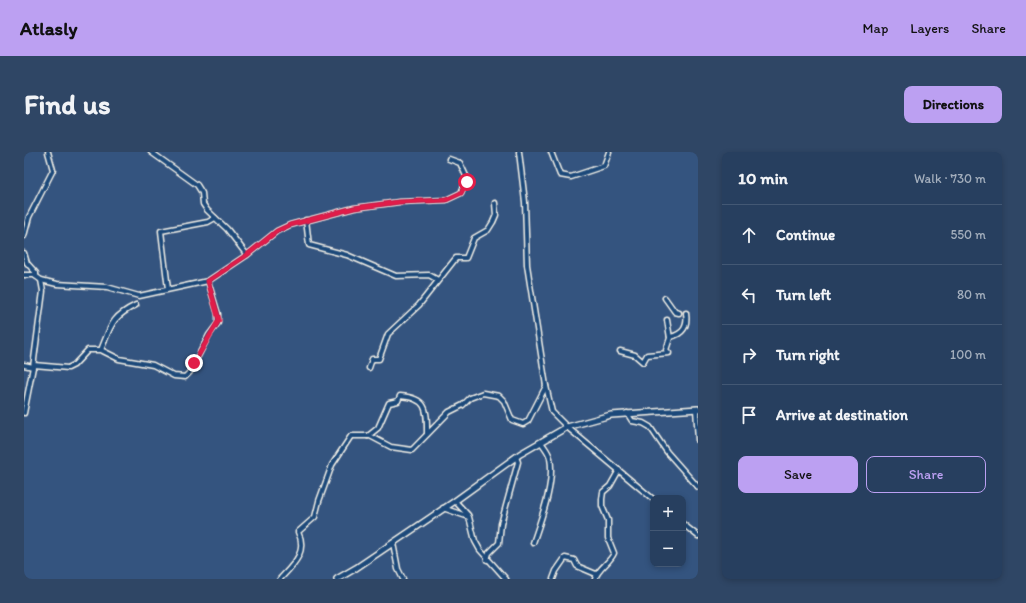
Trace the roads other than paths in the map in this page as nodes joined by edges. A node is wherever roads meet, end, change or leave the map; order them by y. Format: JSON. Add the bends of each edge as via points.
{"nodes":[{"id":1,"x":48,"y":152,"type":"edge"},
{"id":2,"x":151,"y":152,"type":"edge"},
{"id":3,"x":518,"y":152,"type":"edge"},
{"id":4,"x":551,"y":152,"type":"edge"},
{"id":5,"x":609,"y":152,"type":"edge"},
{"id":6,"x":449,"y":159,"type":"dead end"},
{"id":7,"x":495,"y":203,"type":"dead end"},
{"id":8,"x":215,"y":218,"type":"junction"},
{"id":9,"x":306,"y":220,"type":"junction"},
{"id":10,"x":25,"y":222,"type":"edge"},
{"id":11,"x":24,"y":236,"type":"edge"},
{"id":12,"x":24,"y":253,"type":"edge"},
{"id":13,"x":247,"y":255,"type":"junction"},
{"id":14,"x":24,"y":274,"type":"edge"},
{"id":15,"x":36,"y":276,"type":"junction"},
{"id":16,"x":41,"y":280,"type":"junction"},
{"id":17,"x":438,"y":280,"type":"junction"},
{"id":18,"x":208,"y":281,"type":"junction"},
{"id":19,"x":168,"y":289,"type":"junction"},
{"id":20,"x":665,"y":298,"type":"dead end"},
{"id":21,"x":136,"y":306,"type":"dead end"},
{"id":22,"x":686,"y":312,"type":"dead end"},
{"id":23,"x":679,"y":313,"type":"dead end"},
{"id":24,"x":667,"y":320,"type":"dead end"},
{"id":25,"x":670,"y":337,"type":"junction"},
{"id":26,"x":101,"y":350,"type":"junction"},
{"id":27,"x":620,"y":352,"type":"dead end"},
{"id":28,"x":24,"y":365,"type":"edge"},
{"id":29,"x":34,"y":366,"type":"junction"},
{"id":30,"x":369,"y":368,"type":"dead end"},
{"id":31,"x":546,"y":386,"type":"junction"},
{"id":32,"x":697,"y":409,"type":"edge"},
{"id":33,"x":24,"y":413,"type":"edge"},
{"id":34,"x":626,"y":413,"type":"junction"},
{"id":35,"x":567,"y":427,"type":"junction"},
{"id":36,"x":427,"y":434,"type":"junction"},
{"id":37,"x":368,"y":436,"type":"junction"},
{"id":38,"x":698,"y":440,"type":"edge"},
{"id":39,"x":541,"y":442,"type":"junction"},
{"id":40,"x":516,"y":457,"type":"junction"},
{"id":41,"x":619,"y":470,"type":"junction"},
{"id":42,"x":698,"y":487,"type":"edge"},
{"id":43,"x":650,"y":496,"type":"edge"},
{"id":44,"x":455,"y":501,"type":"junction"},
{"id":45,"x":443,"y":508,"type":"junction"},
{"id":46,"x":470,"y":517,"type":"junction"},
{"id":47,"x":686,"y":526,"type":"edge"},
{"id":48,"x":698,"y":536,"type":"edge"},
{"id":49,"x":393,"y":542,"type":"junction"},
{"id":50,"x":533,"y":543,"type":"dead end"},
{"id":51,"x":487,"y":560,"type":"junction"},
{"id":52,"x":596,"y":574,"type":"junction"},
{"id":53,"x":504,"y":578,"type":"edge"},
{"id":54,"x":280,"y":579,"type":"edge"},
{"id":55,"x":337,"y":579,"type":"edge"},
{"id":56,"x":403,"y":579,"type":"edge"},
{"id":57,"x":554,"y":579,"type":"edge"},
{"id":58,"x":594,"y":579,"type":"edge"}],
"edges":[{"from":1,"to":10,"type":"street","via":[[51,174]]},
{"from":2,"to":8,"type":"street","via":[[197,185],[202,193],[203,204]]},
{"from":3,"to":31,"type":"street","via":[[525,202],[527,265]]},
{"from":4,"to":5,"type":"street","via":[[560,175],[571,177],[604,166]]},
{"from":6,"to":9,"type":"street","via":[[460,163],[467,178],[461,193],[452,198],[354,208]]},
{"from":7,"to":17,"type":"street","via":[[496,215],[488,230],[474,238],[466,258],[456,258]]},
{"from":8,"to":13,"type":"street"},
{"from":8,"to":19,"type":"street","via":[[196,225],[161,232]]},
{"from":9,"to":13,"type":"street","via":[[277,231]]},
{"from":9,"to":17,"type":"street","via":[[309,245],[352,256],[396,276],[429,275]]},
{"from":10,"to":11,"type":"street"},
{"from":12,"to":15,"type":"street"},
{"from":13,"to":18,"type":"street"},
{"from":14,"to":15,"type":"street"},
{"from":15,"to":16,"type":"street"},
{"from":16,"to":19,"type":"street","via":[[57,284],[107,287],[139,296]]},
{"from":16,"to":29,"type":"street","via":[[42,310]]},
{"from":17,"to":30,"type":"street","via":[[419,305],[388,334],[379,359],[372,359]]},
{"from":18,"to":19,"type":"street"},
{"from":18,"to":26,"type":"street","via":[[219,320],[185,377],[174,376],[153,365],[119,359]]},
{"from":20,"to":23,"type":"street","via":[[675,312]]},
{"from":21,"to":26,"type":"street","via":[[122,312],[113,321]]},
{"from":22,"to":25,"type":"street","via":[[684,331]]},
{"from":24,"to":25,"type":"street"},
{"from":25,"to":27,"type":"street","via":[[665,352],[647,355],[642,362],[635,355]]},
{"from":26,"to":29,"type":"street","via":[[88,350],[74,365],[65,368]]},
{"from":28,"to":29,"type":"street"},
{"from":29,"to":33,"type":"street"},
{"from":31,"to":35,"type":"street","via":[[552,412]]},
{"from":31,"to":36,"type":"street","via":[[528,421],[523,424],[512,420],[504,401],[499,396],[483,394],[470,398],[449,412]]},
{"from":32,"to":34,"type":"street"},
{"from":32,"to":38,"type":"street"},
{"from":34,"to":35,"type":"street","via":[[611,414]]},
{"from":34,"to":42,"type":"street","via":[[632,421],[650,427],[667,452]]},
{"from":35,"to":39,"type":"street"},
{"from":35,"to":41,"type":"street"},
{"from":36,"to":37,"type":"street","via":[[412,450],[391,447]]},
{"from":36,"to":37,"type":"street","via":[[427,414],[424,405],[421,401],[400,396],[398,401],[389,403],[378,428]]},
{"from":37,"to":54,"type":"street","via":[[351,436],[332,465],[315,517],[298,532],[302,547],[300,556]]},
{"from":39,"to":40,"type":"street"},
{"from":39,"to":50,"type":"street","via":[[550,456],[550,477]]},
{"from":40,"to":44,"type":"street"},
{"from":40,"to":51,"type":"street","via":[[518,462],[501,524],[499,543],[489,553]]},
{"from":41,"to":43,"type":"street"},
{"from":41,"to":52,"type":"street","via":[[610,486],[603,492],[602,499],[608,520],[608,538],[614,553]]},
{"from":44,"to":45,"type":"street"},
{"from":44,"to":46,"type":"street"},
{"from":45,"to":46,"type":"street"},
{"from":45,"to":49,"type":"street"},
{"from":46,"to":51,"type":"street","via":[[475,541]]},
{"from":47,"to":48,"type":"street"},
{"from":49,"to":55,"type":"street"},
{"from":49,"to":56,"type":"street","via":[[398,569]]},
{"from":51,"to":53,"type":"street"},
{"from":52,"to":57,"type":"street","via":[[577,566],[574,560],[565,558]]},
{"from":52,"to":58,"type":"street"}]}
